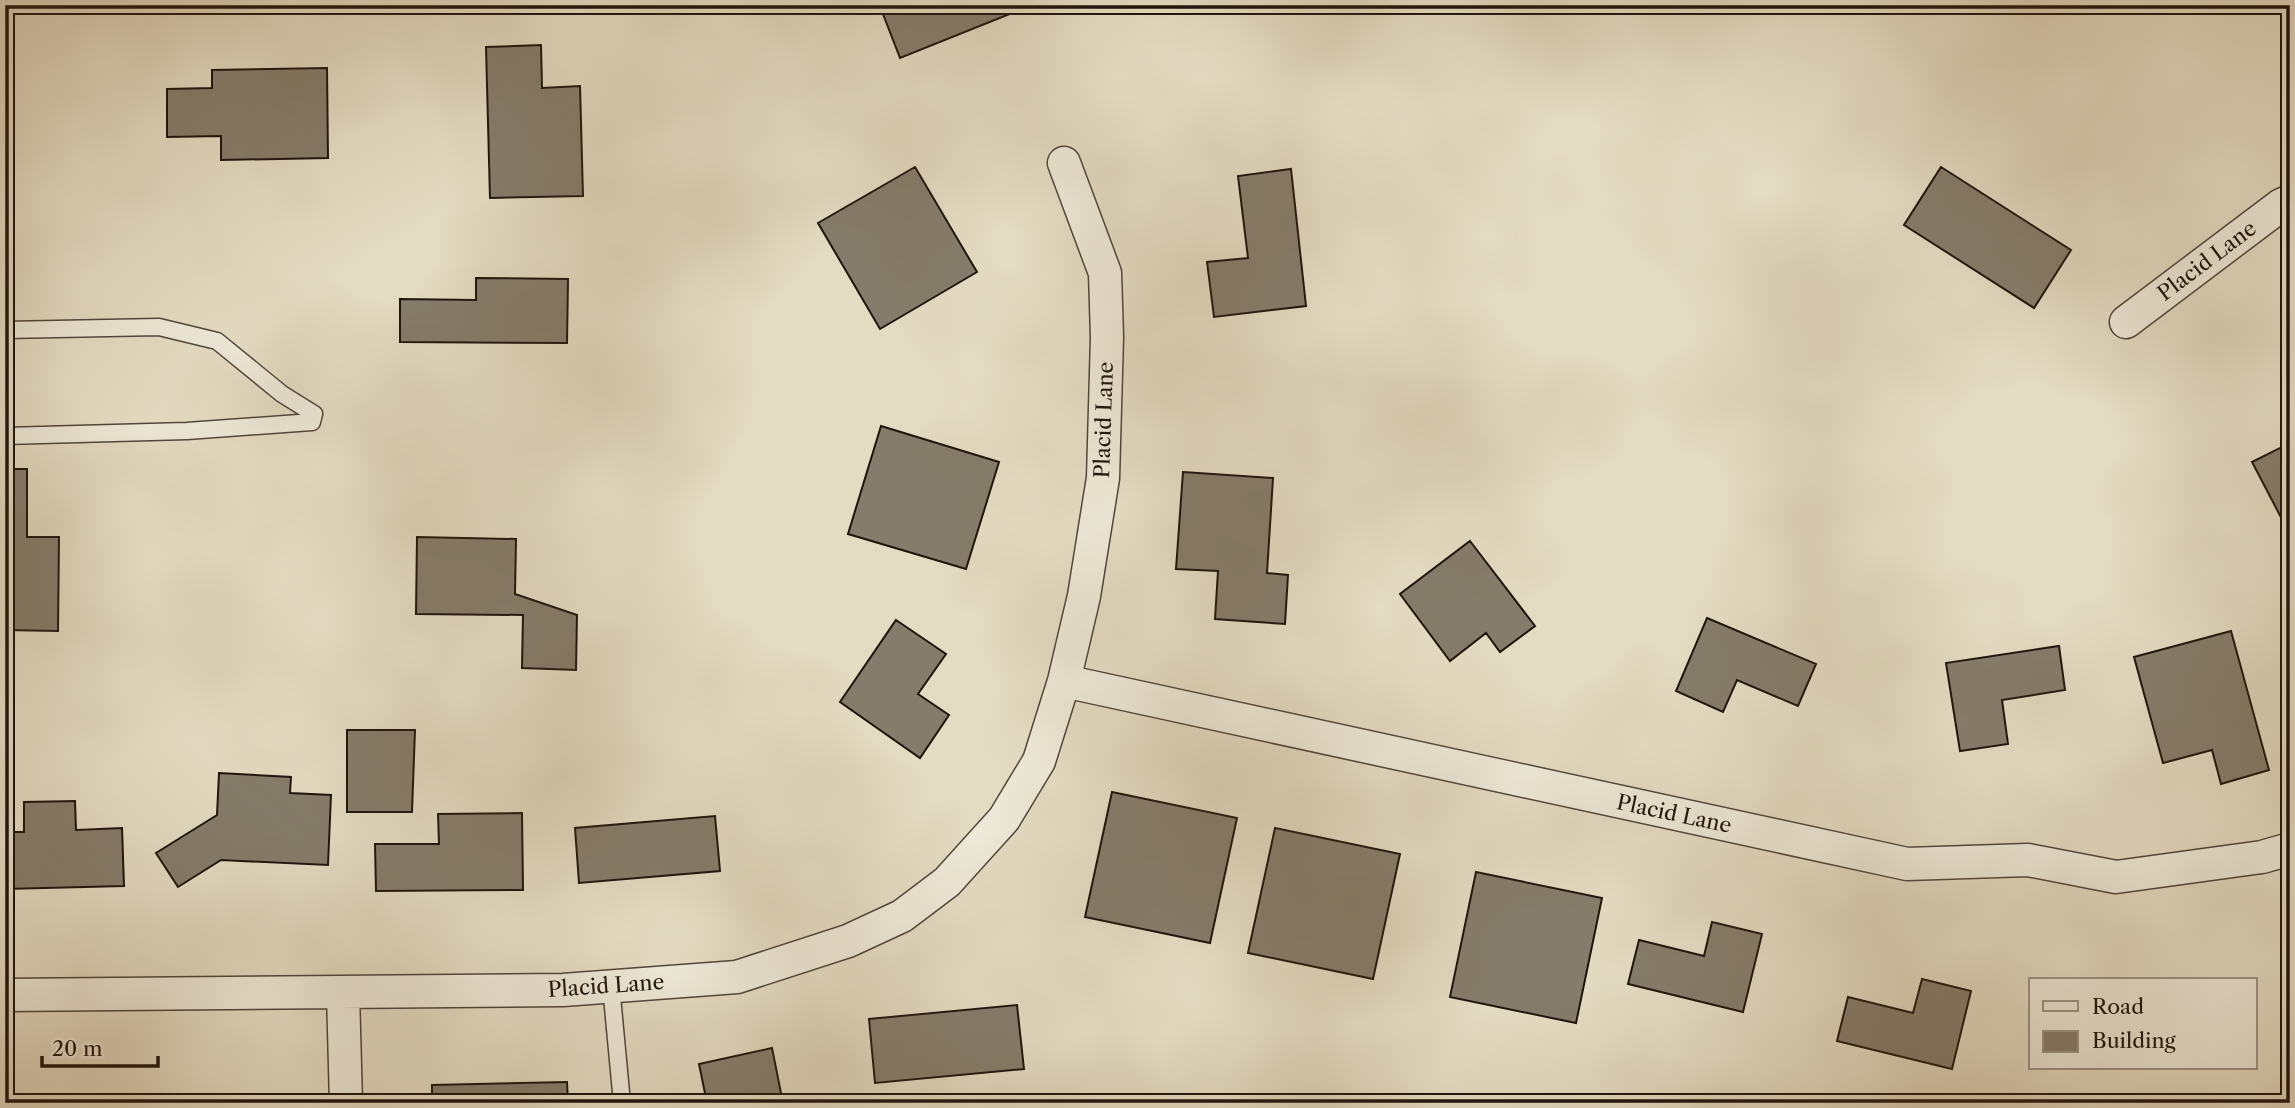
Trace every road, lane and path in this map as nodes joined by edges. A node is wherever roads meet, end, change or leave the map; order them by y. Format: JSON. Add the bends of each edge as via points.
{"nodes":[{"id":1,"x":1064,"y":163,"type":"dead end"},
{"id":2,"x":2290,"y":201,"type":"edge"},
{"id":3,"x":2126,"y":322,"type":"dead end"},
{"id":4,"x":5,"y":330,"type":"edge"},
{"id":5,"x":5,"y":436,"type":"edge"},
{"id":6,"x":1064,"y":681,"type":"junction"},
{"id":7,"x":2290,"y":849,"type":"edge"},
{"id":8,"x":611,"y":986,"type":"junction"},
{"id":9,"x":343,"y":993,"type":"junction"},
{"id":10,"x":5,"y":995,"type":"edge"},
{"id":11,"x":346,"y":1103,"type":"edge"},
{"id":12,"x":622,"y":1103,"type":"edge"}],
"edges":[{"from":1,"to":6,"type":"street","name":"Placid Lane","via":[[1105,273],[1107,337],[1103,478],[1084,596]]},
{"from":2,"to":3,"type":"street","name":"Placid Lane"},
{"from":4,"to":5,"type":"lane","via":[[159,327],[218,341],[314,414],[312,422]]},
{"from":6,"to":7,"type":"street","name":"Placid Lane","via":[[1907,864],[2028,860],[2116,877]]},
{"from":6,"to":8,"type":"street","name":"Placid Lane","via":[[1039,761],[1004,819],[947,882],[902,916],[848,941],[737,977]]},
{"from":8,"to":9,"type":"street","name":"Placid Lane"},
{"from":8,"to":12,"type":"lane"},
{"from":9,"to":10,"type":"street","name":"Placid Lane"},
{"from":9,"to":11,"type":"street"}]}
